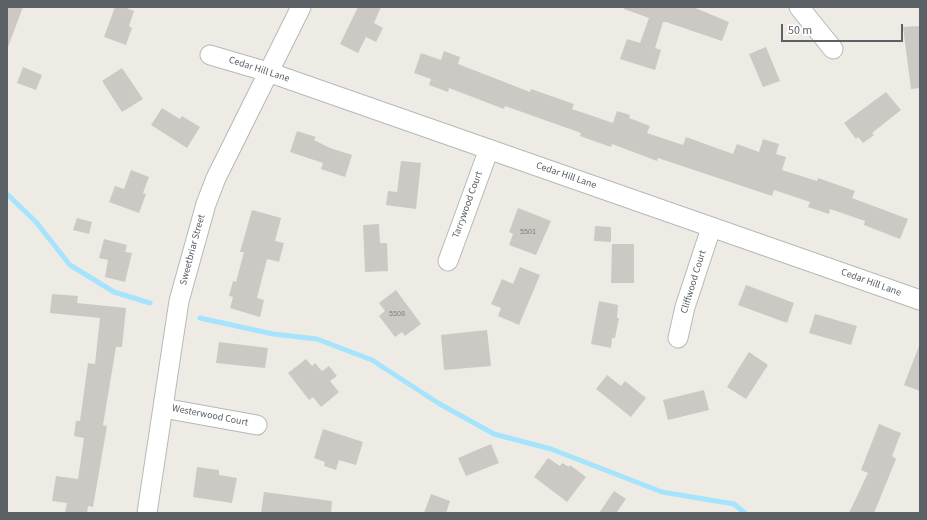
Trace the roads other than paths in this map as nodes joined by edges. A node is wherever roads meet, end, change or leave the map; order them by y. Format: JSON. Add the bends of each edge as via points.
{"nodes":[{"id":1,"x":301,"y":7,"type":"edge"},
{"id":2,"x":800,"y":7,"type":"edge"},
{"id":3,"x":833,"y":49,"type":"dead end"},
{"id":4,"x":210,"y":55,"type":"dead end"},
{"id":5,"x":268,"y":72,"type":"junction"},
{"id":6,"x":488,"y":148,"type":"junction"},
{"id":7,"x":711,"y":228,"type":"junction"},
{"id":8,"x":448,"y":261,"type":"dead end"},
{"id":9,"x":920,"y":300,"type":"edge"},
{"id":10,"x":678,"y":338,"type":"dead end"},
{"id":11,"x":163,"y":408,"type":"junction"},
{"id":12,"x":257,"y":425,"type":"dead end"},
{"id":13,"x":147,"y":513,"type":"edge"}],
"edges":[{"from":1,"to":5,"type":"street","name":"Sweetbriar Street"},
{"from":2,"to":3,"type":"street"},
{"from":4,"to":5,"type":"street","name":"Cedar Hill Lane"},
{"from":5,"to":6,"type":"street","name":"Cedar Hill Lane"},
{"from":5,"to":11,"type":"street","name":"Sweetbriar Street","via":[[216,178],[206,204],[179,301]]},
{"from":6,"to":7,"type":"street","name":"Cedar Hill Lane"},
{"from":6,"to":8,"type":"street","name":"Tarrywood Court"},
{"from":7,"to":9,"type":"street","name":"Cedar Hill Lane"},
{"from":7,"to":10,"type":"street","name":"Cliffwood Court"},
{"from":11,"to":12,"type":"street","name":"Westerwood Court"},
{"from":11,"to":13,"type":"street","name":"Sweetbriar Street"}]}
